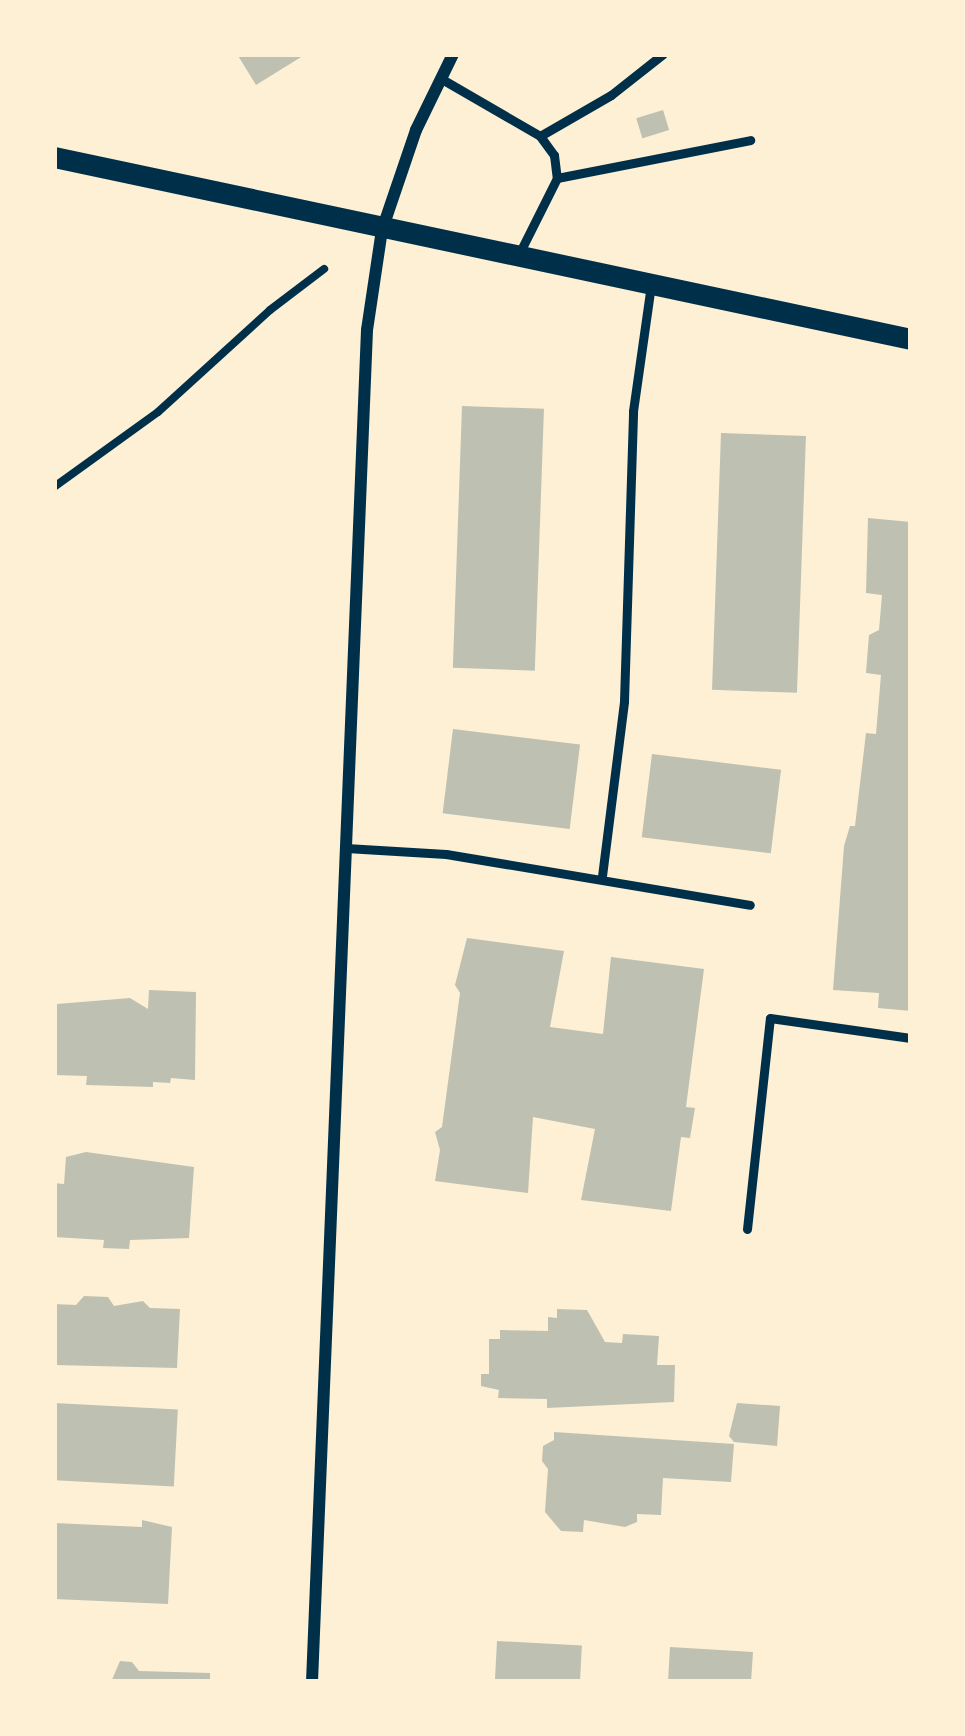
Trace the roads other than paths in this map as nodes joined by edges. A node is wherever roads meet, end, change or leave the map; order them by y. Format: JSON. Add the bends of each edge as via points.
{"nodes":[{"id":1,"x":453,"y":54,"type":"edge"},
{"id":2,"x":663,"y":54,"type":"edge"},
{"id":3,"x":440,"y":78,"type":"junction"},
{"id":4,"x":540,"y":136,"type":"junction"},
{"id":5,"x":749,"y":140,"type":"dead end"},
{"id":6,"x":54,"y":158,"type":"edge"},
{"id":7,"x":557,"y":178,"type":"junction"},
{"id":8,"x":382,"y":230,"type":"junction"},
{"id":9,"x":518,"y":257,"type":"junction"},
{"id":10,"x":651,"y":284,"type":"junction"},
{"id":11,"x":911,"y":339,"type":"edge"},
{"id":12,"x":346,"y":848,"type":"junction"},
{"id":13,"x":602,"y":876,"type":"junction"},
{"id":14,"x":750,"y":905,"type":"dead end"},
{"id":15,"x":911,"y":1038,"type":"edge"},
{"id":16,"x":747,"y":1229,"type":"dead end"},
{"id":17,"x":312,"y":1682,"type":"edge"}],
"edges":[{"from":1,"to":3,"type":"street"},
{"from":2,"to":4,"type":"lane"},
{"from":3,"to":4,"type":"lane"},
{"from":3,"to":8,"type":"street"},
{"from":4,"to":7,"type":"lane"},
{"from":5,"to":7,"type":"lane"},
{"from":6,"to":8,"type":"street"},
{"from":7,"to":9,"type":"lane"},
{"from":8,"to":9,"type":"street"},
{"from":8,"to":12,"type":"street","via":[[367,330]]},
{"from":9,"to":10,"type":"street"},
{"from":10,"to":11,"type":"street"},
{"from":10,"to":13,"type":"lane","via":[[633,411],[624,701]]},
{"from":12,"to":13,"type":"lane"},
{"from":12,"to":17,"type":"street"},
{"from":13,"to":14,"type":"lane"},
{"from":15,"to":16,"type":"lane","via":[[770,1018]]}]}
